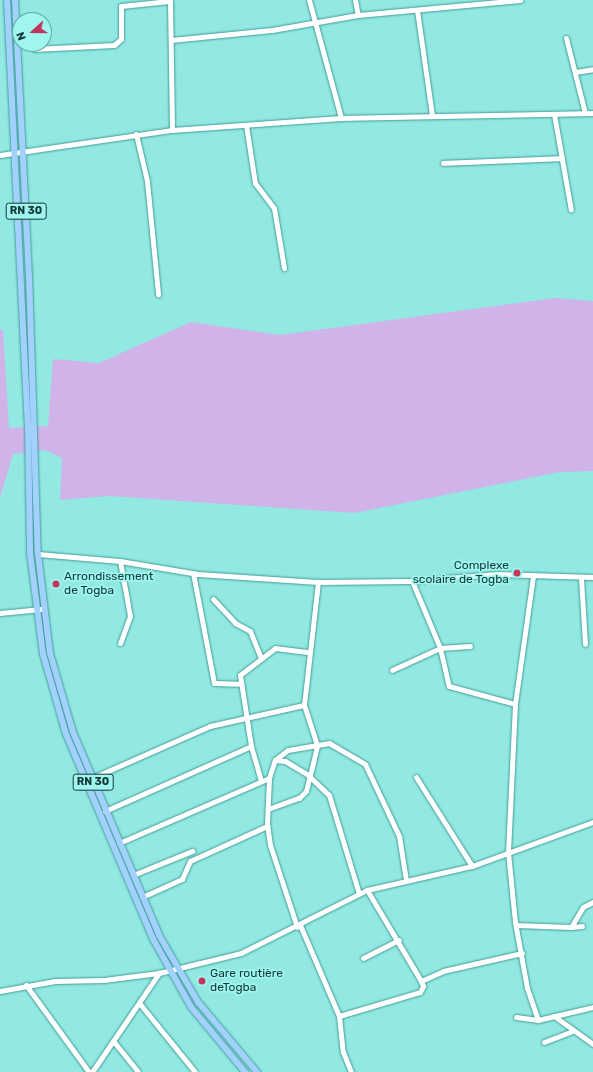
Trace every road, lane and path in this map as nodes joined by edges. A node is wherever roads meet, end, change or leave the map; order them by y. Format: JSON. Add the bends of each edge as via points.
{"nodes":[{"id":1,"x":7,"y":0,"type":"edge"},
{"id":2,"x":15,"y":0,"type":"edge"},
{"id":3,"x":170,"y":0,"type":"edge"},
{"id":4,"x":309,"y":0,"type":"edge"},
{"id":5,"x":355,"y":0,"type":"edge"},
{"id":6,"x":520,"y":0,"type":"edge"},
{"id":7,"x":416,"y":10,"type":"junction"},
{"id":8,"x":358,"y":15,"type":"junction"},
{"id":9,"x":314,"y":22,"type":"junction"},
{"id":10,"x":566,"y":38,"type":"dead end"},
{"id":11,"x":171,"y":40,"type":"junction"},
{"id":12,"x":52,"y":48,"type":"edge"},
{"id":13,"x":593,"y":69,"type":"edge"},
{"id":14,"x":575,"y":72,"type":"junction"},
{"id":15,"x":585,"y":113,"type":"junction"},
{"id":16,"x":593,"y":113,"type":"edge"},
{"id":17,"x":554,"y":114,"type":"junction"},
{"id":18,"x":432,"y":116,"type":"junction"},
{"id":19,"x":341,"y":118,"type":"junction"},
{"id":20,"x":246,"y":125,"type":"junction"},
{"id":21,"x":172,"y":130,"type":"junction"},
{"id":22,"x":136,"y":134,"type":"junction"},
{"id":23,"x":24,"y":153,"type":"junction"},
{"id":24,"x":16,"y":154,"type":"junction"},
{"id":25,"x":0,"y":155,"type":"edge"},
{"id":26,"x":562,"y":158,"type":"junction"},
{"id":27,"x":443,"y":163,"type":"dead end"},
{"id":28,"x":571,"y":210,"type":"dead end"},
{"id":29,"x":284,"y":268,"type":"dead end"},
{"id":30,"x":158,"y":294,"type":"dead end"},
{"id":31,"x":38,"y":554,"type":"junction"},
{"id":32,"x":120,"y":561,"type":"junction"},
{"id":33,"x":193,"y":573,"type":"junction"},
{"id":34,"x":533,"y":576,"type":"junction"},
{"id":35,"x":593,"y":577,"type":"edge"},
{"id":36,"x":581,"y":578,"type":"junction"},
{"id":37,"x":412,"y":581,"type":"junction"},
{"id":38,"x":318,"y":582,"type":"junction"},
{"id":39,"x":213,"y":599,"type":"dead end"},
{"id":40,"x":39,"y":609,"type":"junction"},
{"id":41,"x":0,"y":613,"type":"edge"},
{"id":42,"x":120,"y":644,"type":"dead end"},
{"id":43,"x":585,"y":644,"type":"dead end"},
{"id":44,"x":470,"y":646,"type":"dead end"},
{"id":45,"x":440,"y":648,"type":"junction"},
{"id":46,"x":307,"y":652,"type":"junction"},
{"id":47,"x":261,"y":658,"type":"junction"},
{"id":48,"x":392,"y":670,"type":"dead end"},
{"id":49,"x":239,"y":684,"type":"junction"},
{"id":50,"x":515,"y":704,"type":"junction"},
{"id":51,"x":304,"y":705,"type":"junction"},
{"id":52,"x":247,"y":720,"type":"junction"},
{"id":53,"x":317,"y":745,"type":"junction"},
{"id":54,"x":251,"y":746,"type":"junction"},
{"id":55,"x":275,"y":760,"type":"junction"},
{"id":56,"x":308,"y":775,"type":"junction"},
{"id":57,"x":416,"y":777,"type":"dead end"},
{"id":58,"x":92,"y":778,"type":"junction"},
{"id":59,"x":269,"y":778,"type":"junction"},
{"id":60,"x":261,"y":781,"type":"junction"},
{"id":61,"x":268,"y":809,"type":"junction"},
{"id":62,"x":105,"y":811,"type":"junction"},
{"id":63,"x":593,"y":822,"type":"edge"},
{"id":64,"x":267,"y":826,"type":"junction"},
{"id":65,"x":119,"y":843,"type":"junction"},
{"id":66,"x":192,"y":851,"type":"dead end"},
{"id":67,"x":508,"y":852,"type":"junction"},
{"id":68,"x":472,"y":866,"type":"junction"},
{"id":69,"x":133,"y":876,"type":"junction"},
{"id":70,"x":406,"y":880,"type":"junction"},
{"id":71,"x":367,"y":890,"type":"junction"},
{"id":72,"x":359,"y":894,"type":"junction"},
{"id":73,"x":142,"y":897,"type":"junction"},
{"id":74,"x":593,"y":902,"type":"edge"},
{"id":75,"x":516,"y":925,"type":"junction"},
{"id":76,"x":299,"y":926,"type":"junction"},
{"id":77,"x":582,"y":926,"type":"dead end"},
{"id":78,"x":570,"y":927,"type":"junction"},
{"id":79,"x":399,"y":940,"type":"junction"},
{"id":80,"x":522,"y":953,"type":"junction"},
{"id":81,"x":363,"y":958,"type":"dead end"},
{"id":82,"x":173,"y":968,"type":"junction"},
{"id":83,"x":159,"y":973,"type":"junction"},
{"id":84,"x":421,"y":981,"type":"junction"},
{"id":85,"x":26,"y":986,"type":"junction"},
{"id":86,"x":0,"y":991,"type":"edge"},
{"id":87,"x":140,"y":1004,"type":"junction"},
{"id":88,"x":593,"y":1007,"type":"edge"},
{"id":89,"x":338,"y":1016,"type":"junction"},
{"id":90,"x":554,"y":1016,"type":"junction"},
{"id":91,"x":516,"y":1017,"type":"dead end"},
{"id":92,"x":538,"y":1020,"type":"junction"},
{"id":93,"x":572,"y":1031,"type":"junction"},
{"id":94,"x":114,"y":1042,"type":"junction"},
{"id":95,"x":544,"y":1042,"type":"dead end"},
{"id":96,"x":593,"y":1044,"type":"edge"},
{"id":97,"x":89,"y":1072,"type":"edge"},
{"id":98,"x":92,"y":1072,"type":"edge"},
{"id":99,"x":138,"y":1072,"type":"edge"},
{"id":100,"x":195,"y":1072,"type":"edge"},
{"id":101,"x":245,"y":1072,"type":"edge"},
{"id":102,"x":257,"y":1072,"type":"edge"},
{"id":103,"x":351,"y":1072,"type":"edge"}],
"edges":[{"from":1,"to":24,"type":"main road","name":"RN 30","number":"RN 30"},
{"from":2,"to":23,"type":"main road","number":"RN 30"},
{"from":3,"to":11,"type":"street"},
{"from":3,"to":12,"type":"street","via":[[121,6],[121,39],[114,45]]},
{"from":4,"to":9,"type":"street"},
{"from":5,"to":8,"type":"street"},
{"from":6,"to":7,"type":"street"},
{"from":7,"to":8,"type":"street"},
{"from":7,"to":18,"type":"street"},
{"from":8,"to":9,"type":"street"},
{"from":9,"to":11,"type":"street","via":[[272,30]]},
{"from":9,"to":19,"type":"street"},
{"from":10,"to":14,"type":"street"},
{"from":11,"to":21,"type":"street"},
{"from":13,"to":14,"type":"street"},
{"from":14,"to":15,"type":"street"},
{"from":15,"to":16,"type":"street"},
{"from":15,"to":17,"type":"street"},
{"from":17,"to":18,"type":"street"},
{"from":17,"to":26,"type":"street"},
{"from":18,"to":19,"type":"street"},
{"from":19,"to":20,"type":"street"},
{"from":20,"to":21,"type":"street"},
{"from":20,"to":29,"type":"street","via":[[255,183],[274,208]]},
{"from":21,"to":22,"type":"street"},
{"from":22,"to":23,"type":"street"},
{"from":22,"to":30,"type":"street","via":[[147,181]]},
{"from":23,"to":24,"type":"street"},
{"from":23,"to":31,"type":"main road","number":"RN 30"},
{"from":24,"to":25,"type":"street"},
{"from":24,"to":40,"type":"main road","name":"RN 30","number":"RN 30","via":[[28,423],[30,553]]},
{"from":26,"to":27,"type":"street"},
{"from":26,"to":28,"type":"street"},
{"from":31,"to":32,"type":"street"},
{"from":31,"to":40,"type":"main road","number":"RN 30"},
{"from":32,"to":33,"type":"street"},
{"from":32,"to":42,"type":"street","via":[[130,616]]},
{"from":33,"to":38,"type":"street"},
{"from":33,"to":49,"type":"street","via":[[214,683]]},
{"from":34,"to":36,"type":"street"},
{"from":34,"to":37,"type":"street","via":[[497,574]]},
{"from":34,"to":50,"type":"street"},
{"from":35,"to":36,"type":"street"},
{"from":36,"to":43,"type":"street"},
{"from":37,"to":38,"type":"street"},
{"from":37,"to":45,"type":"street"},
{"from":38,"to":46,"type":"street"},
{"from":39,"to":47,"type":"street","via":[[235,623],[250,631]]},
{"from":40,"to":41,"type":"street"},
{"from":40,"to":58,"type":"main road","number":"RN 30","via":[[60,692]]},
{"from":40,"to":82,"type":"main road","name":"RN 30","number":"RN 30","via":[[43,654],[66,734],[135,900]]},
{"from":44,"to":45,"type":"street"},
{"from":45,"to":48,"type":"street"},
{"from":45,"to":50,"type":"street","via":[[446,682],[452,688]]},
{"from":46,"to":47,"type":"street","via":[[280,647]]},
{"from":46,"to":51,"type":"street"},
{"from":47,"to":49,"type":"street","via":[[240,675]]},
{"from":49,"to":52,"type":"street"},
{"from":50,"to":67,"type":"street"},
{"from":51,"to":52,"type":"street"},
{"from":51,"to":53,"type":"street"},
{"from":52,"to":54,"type":"street"},
{"from":52,"to":58,"type":"street","via":[[210,726]]},
{"from":53,"to":55,"type":"street","via":[[288,750]]},
{"from":53,"to":56,"type":"street"},
{"from":53,"to":70,"type":"street","via":[[332,744],[365,764],[400,836]]},
{"from":54,"to":60,"type":"street"},
{"from":54,"to":62,"type":"street"},
{"from":55,"to":56,"type":"street","via":[[285,761]]},
{"from":55,"to":59,"type":"street"},
{"from":56,"to":61,"type":"street","via":[[306,791],[299,798]]},
{"from":56,"to":72,"type":"street","via":[[332,801]]},
{"from":57,"to":68,"type":"street"},
{"from":58,"to":62,"type":"main road","number":"RN 30"},
{"from":59,"to":60,"type":"street"},
{"from":59,"to":61,"type":"street"},
{"from":60,"to":65,"type":"street"},
{"from":61,"to":64,"type":"street"},
{"from":62,"to":65,"type":"main road","number":"RN 30"},
{"from":63,"to":67,"type":"street"},
{"from":64,"to":73,"type":"street","via":[[190,861],[182,879]]},
{"from":64,"to":76,"type":"street"},
{"from":65,"to":69,"type":"main road","number":"RN 30"},
{"from":66,"to":69,"type":"street"},
{"from":67,"to":68,"type":"street"},
{"from":67,"to":75,"type":"street"},
{"from":68,"to":70,"type":"street"},
{"from":69,"to":73,"type":"main road","number":"RN 30"},
{"from":70,"to":71,"type":"street"},
{"from":71,"to":72,"type":"street"},
{"from":71,"to":79,"type":"street"},
{"from":72,"to":76,"type":"street"},
{"from":73,"to":82,"type":"main road","number":"RN 30"},
{"from":74,"to":78,"type":"street","via":[[583,907]]},
{"from":75,"to":78,"type":"street"},
{"from":75,"to":80,"type":"street"},
{"from":76,"to":82,"type":"street","via":[[241,953]]},
{"from":76,"to":89,"type":"street"},
{"from":77,"to":78,"type":"street"},
{"from":79,"to":81,"type":"street"},
{"from":79,"to":84,"type":"street"},
{"from":80,"to":84,"type":"street","via":[[443,971]]},
{"from":80,"to":92,"type":"street","via":[[528,988]]},
{"from":82,"to":83,"type":"street"},
{"from":82,"to":101,"type":"main road","name":"RN 30","number":"RN 30","via":[[191,1006]]},
{"from":82,"to":102,"type":"main road","number":"RN 30"},
{"from":83,"to":85,"type":"street"},
{"from":83,"to":87,"type":"street"},
{"from":84,"to":89,"type":"street","via":[[423,986],[420,992]]},
{"from":85,"to":86,"type":"street"},
{"from":85,"to":97,"type":"street"},
{"from":87,"to":94,"type":"street"},
{"from":87,"to":100,"type":"street"},
{"from":88,"to":90,"type":"street"},
{"from":89,"to":103,"type":"street","via":[[343,1052]]},
{"from":90,"to":92,"type":"street"},
{"from":90,"to":93,"type":"street"},
{"from":91,"to":92,"type":"street"},
{"from":93,"to":95,"type":"street"},
{"from":93,"to":96,"type":"street"},
{"from":94,"to":98,"type":"street"},
{"from":94,"to":99,"type":"street"}]}
